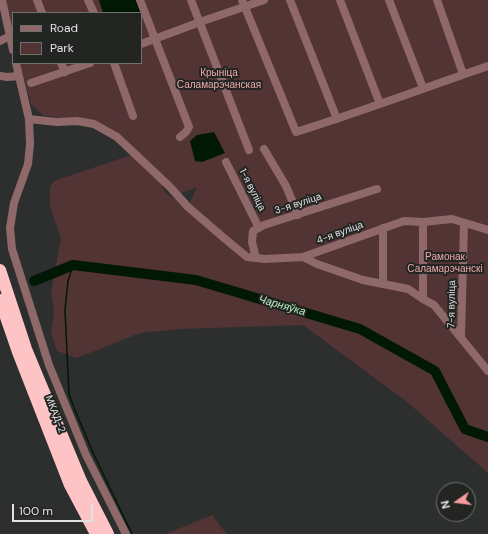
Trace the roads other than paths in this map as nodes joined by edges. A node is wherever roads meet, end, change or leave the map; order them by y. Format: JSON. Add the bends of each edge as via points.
{"nodes":[{"id":1,"x":2,"y":0,"type":"edge"},
{"id":2,"x":37,"y":0,"type":"edge"},
{"id":3,"x":88,"y":0,"type":"edge"},
{"id":4,"x":140,"y":0,"type":"edge"},
{"id":5,"x":190,"y":0,"type":"edge"},
{"id":6,"x":264,"y":0,"type":"edge"},
{"id":7,"x":290,"y":0,"type":"edge"},
{"id":8,"x":340,"y":0,"type":"edge"},
{"id":9,"x":389,"y":0,"type":"edge"},
{"id":10,"x":437,"y":0,"type":"edge"},
{"id":11,"x":243,"y":3,"type":"edge"},
{"id":12,"x":42,"y":12,"type":"edge"},
{"id":13,"x":94,"y":12,"type":"edge"},
{"id":14,"x":200,"y":22,"type":"junction"},
{"id":15,"x":10,"y":36,"type":"junction"},
{"id":16,"x":155,"y":39,"type":"junction"},
{"id":17,"x":0,"y":41,"type":"edge"},
{"id":18,"x":142,"y":44,"type":"edge"},
{"id":19,"x":12,"y":45,"type":"edge"},
{"id":20,"x":16,"y":64,"type":"edge"},
{"id":21,"x":61,"y":64,"type":"edge"},
{"id":22,"x":87,"y":64,"type":"edge"},
{"id":23,"x":114,"y":64,"type":"edge"},
{"id":24,"x":488,"y":66,"type":"edge"},
{"id":25,"x":65,"y":72,"type":"junction"},
{"id":26,"x":464,"y":74,"type":"junction"},
{"id":27,"x":0,"y":76,"type":"edge"},
{"id":28,"x":19,"y":76,"type":"junction"},
{"id":29,"x":31,"y":82,"type":"dead end"},
{"id":30,"x":423,"y":88,"type":"junction"},
{"id":31,"x":380,"y":104,"type":"junction"},
{"id":32,"x":133,"y":116,"type":"dead end"},
{"id":33,"x":29,"y":119,"type":"junction"},
{"id":34,"x":337,"y":119,"type":"junction"},
{"id":35,"x":180,"y":137,"type":"dead end"},
{"id":36,"x":264,"y":148,"type":"dead end"},
{"id":37,"x":249,"y":150,"type":"dead end"},
{"id":38,"x":226,"y":162,"type":"dead end"},
{"id":39,"x":377,"y":190,"type":"dead end"},
{"id":40,"x":298,"y":215,"type":"junction"},
{"id":41,"x":423,"y":222,"type":"junction"},
{"id":42,"x":464,"y":223,"type":"junction"},
{"id":43,"x":260,"y":228,"type":"junction"},
{"id":44,"x":383,"y":228,"type":"junction"},
{"id":45,"x":488,"y":230,"type":"edge"},
{"id":46,"x":304,"y":257,"type":"junction"},
{"id":47,"x":256,"y":258,"type":"junction"},
{"id":48,"x":0,"y":270,"type":"edge"},
{"id":49,"x":383,"y":284,"type":"junction"},
{"id":50,"x":423,"y":299,"type":"junction"},
{"id":51,"x":0,"y":300,"type":"edge"},
{"id":52,"x":461,"y":337,"type":"junction"},
{"id":53,"x":488,"y":371,"type":"edge"},
{"id":54,"x":96,"y":534,"type":"edge"},
{"id":55,"x":108,"y":534,"type":"edge"},
{"id":56,"x":126,"y":534,"type":"edge"}],
"edges":[{"from":1,"to":15,"type":"street"},
{"from":2,"to":12,"type":"street"},
{"from":3,"to":13,"type":"street"},
{"from":4,"to":16,"type":"street"},
{"from":5,"to":14,"type":"street"},
{"from":6,"to":11,"type":"street"},
{"from":7,"to":34,"type":"street"},
{"from":8,"to":31,"type":"street"},
{"from":9,"to":30,"type":"street"},
{"from":10,"to":26,"type":"street"},
{"from":11,"to":14,"type":"street"},
{"from":11,"to":34,"type":"street","via":[[296,132]]},
{"from":14,"to":16,"type":"street"},
{"from":14,"to":37,"type":"street"},
{"from":15,"to":17,"type":"street"},
{"from":15,"to":19,"type":"street"},
{"from":16,"to":18,"type":"street"},
{"from":16,"to":35,"type":"street","via":[[189,126]]},
{"from":20,"to":28,"type":"street"},
{"from":21,"to":25,"type":"street"},
{"from":22,"to":25,"type":"street"},
{"from":23,"to":32,"type":"street"},
{"from":24,"to":26,"type":"street"},
{"from":25,"to":29,"type":"street"},
{"from":26,"to":30,"type":"street"},
{"from":27,"to":28,"type":"street"},
{"from":28,"to":33,"type":"street"},
{"from":30,"to":31,"type":"street"},
{"from":31,"to":34,"type":"street"},
{"from":33,"to":47,"type":"street","via":[[94,124],[117,137],[188,207],[248,257]]},
{"from":33,"to":56,"type":"street","via":[[28,164],[14,203],[10,228],[12,249],[49,365],[86,455]]},
{"from":36,"to":40,"type":"street","via":[[286,186]]},
{"from":38,"to":43,"type":"street","name":"1-я вуліца"},
{"from":39,"to":40,"type":"street","name":"3-я вуліца"},
{"from":40,"to":43,"type":"street","name":"3-я вуліца"},
{"from":41,"to":42,"type":"street","name":"4-я вуліца","via":[[452,219]]},
{"from":41,"to":44,"type":"street","name":"4-я вуліца","via":[[404,222]]},
{"from":41,"to":50,"type":"street"},
{"from":42,"to":45,"type":"street","name":"4-я вуліца"},
{"from":42,"to":52,"type":"street","name":"7-я вуліца"},
{"from":43,"to":47,"type":"street","via":[[253,231],[252,242]]},
{"from":44,"to":46,"type":"street","name":"4-я вуліца"},
{"from":44,"to":49,"type":"street"},
{"from":46,"to":47,"type":"street"},
{"from":46,"to":49,"type":"street","via":[[363,280]]},
{"from":48,"to":55,"type":"highway","via":[[26,349],[81,481]]},
{"from":49,"to":50,"type":"street","via":[[408,289]]},
{"from":50,"to":52,"type":"street","via":[[434,305]]},
{"from":51,"to":54,"type":"highway","name":"МКАД-2","via":[[70,485]]},
{"from":52,"to":53,"type":"street"}]}
